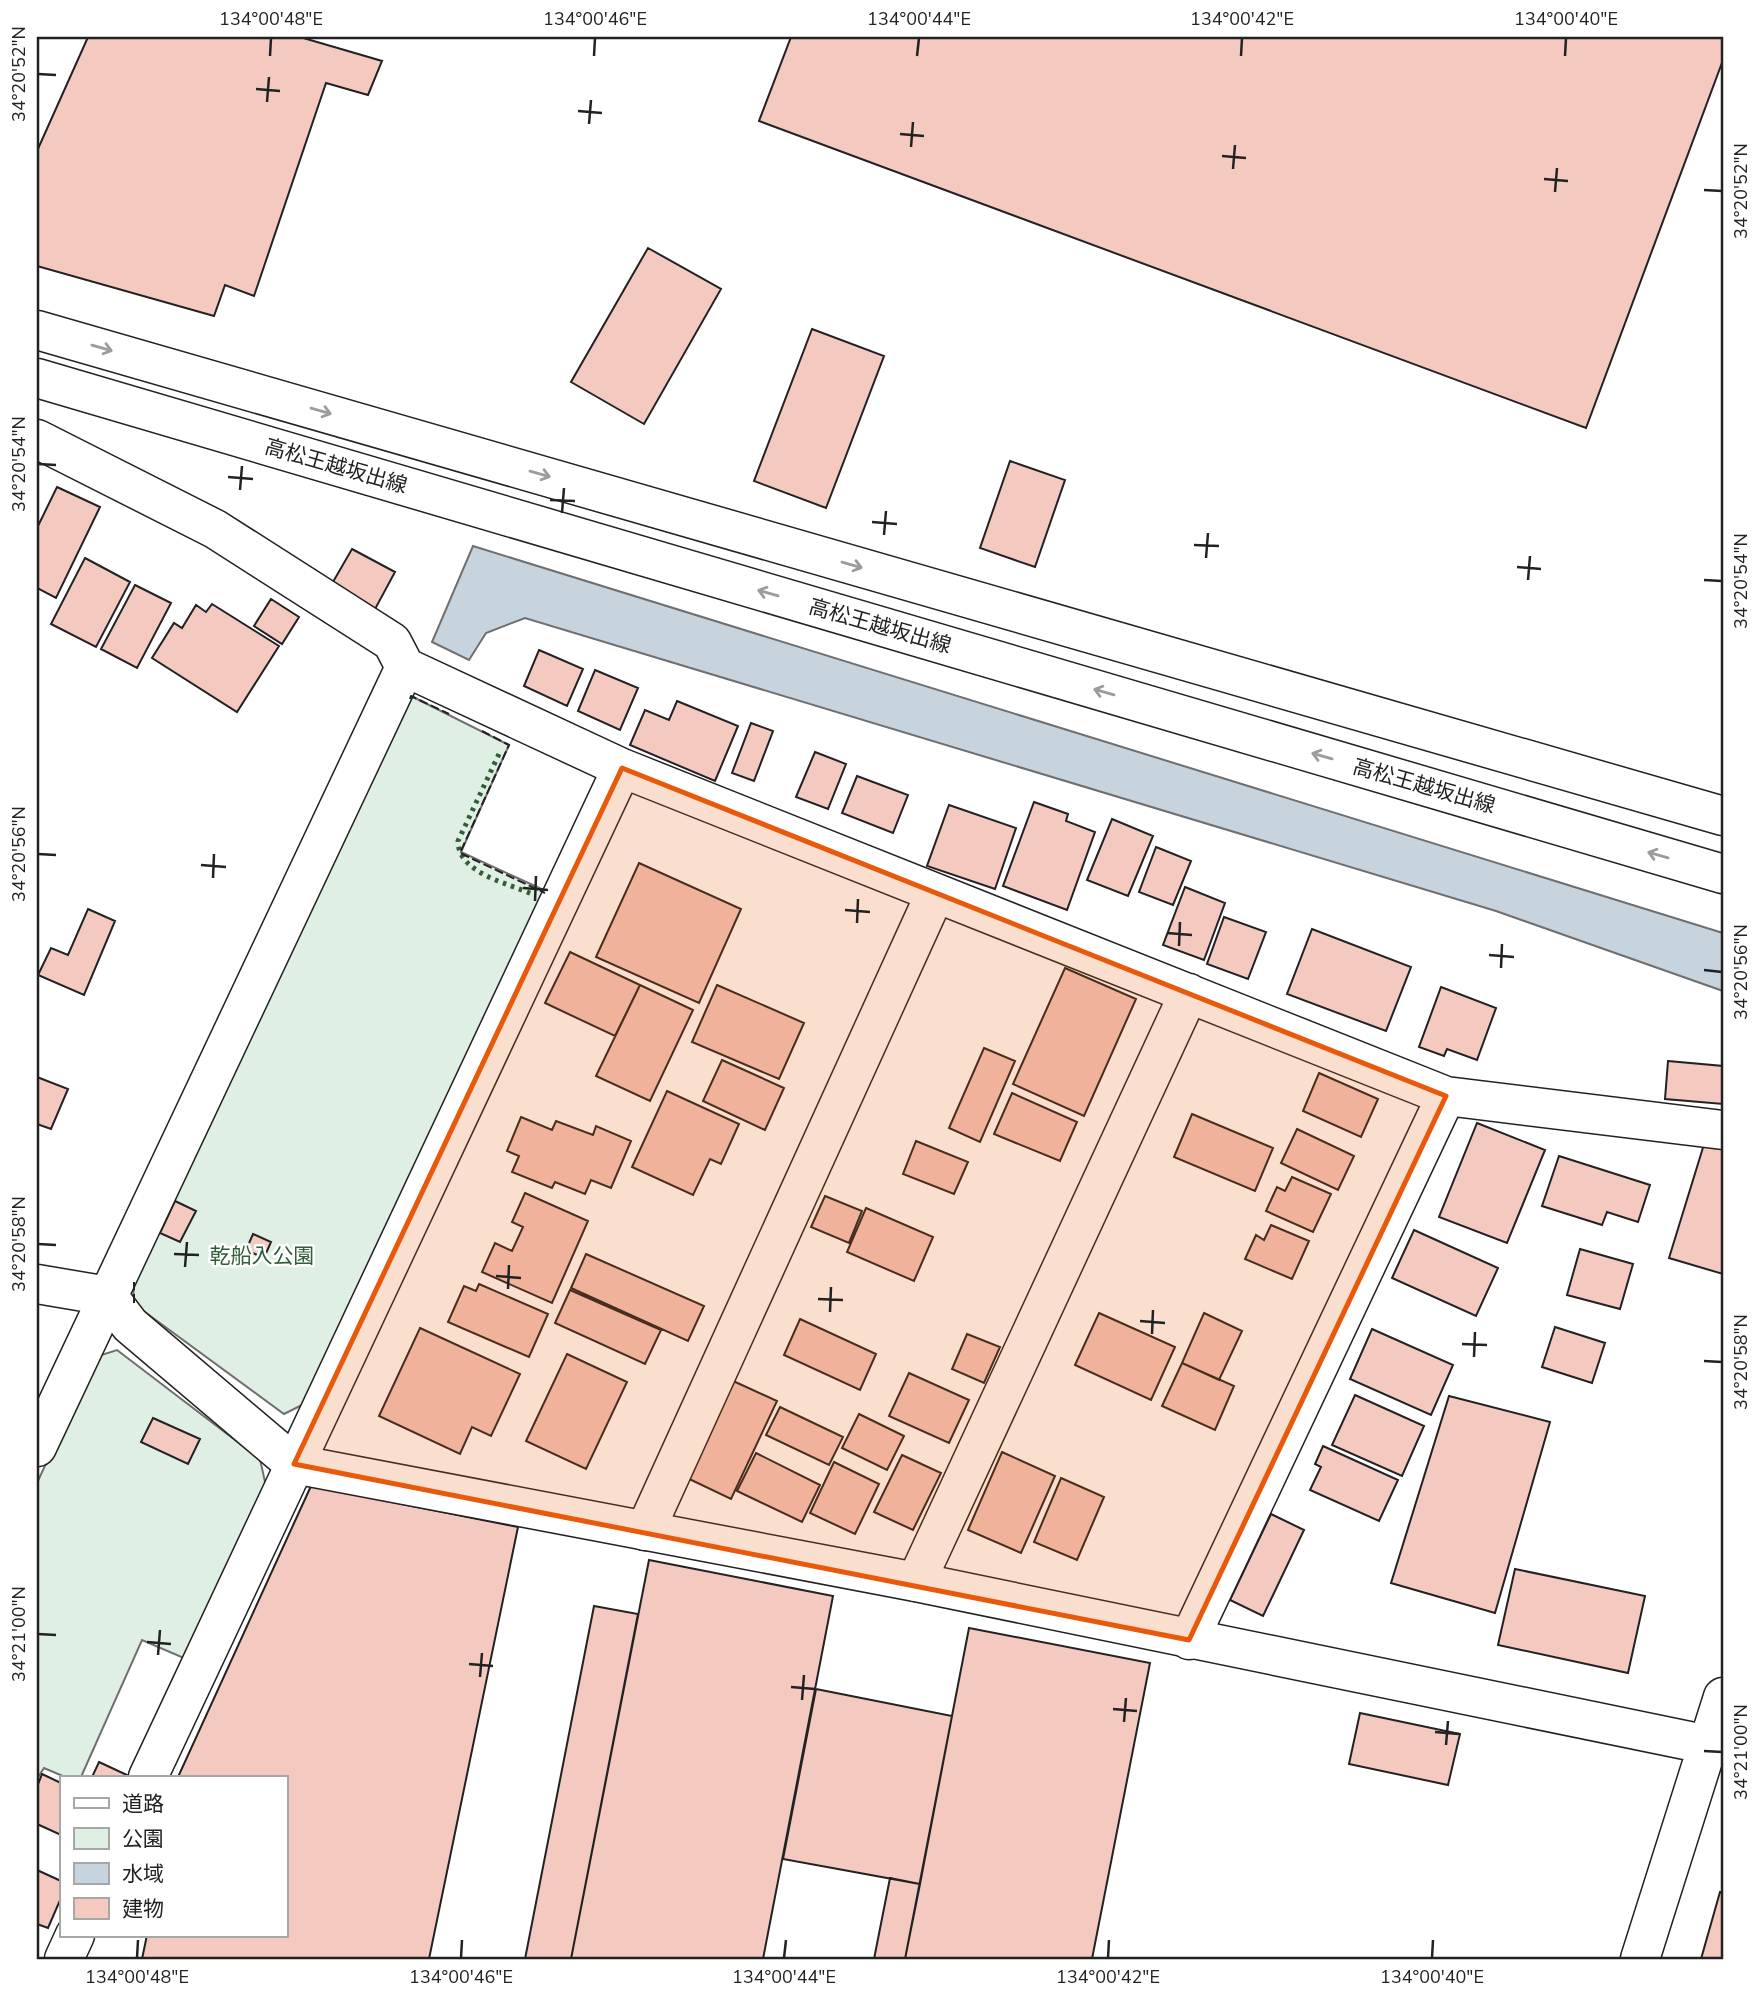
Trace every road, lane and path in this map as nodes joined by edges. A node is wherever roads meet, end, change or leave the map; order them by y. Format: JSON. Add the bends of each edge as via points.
{"nodes":[{"id":1,"x":37,"y":330,"type":"edge"},
{"id":2,"x":37,"y":378,"type":"edge"},
{"id":3,"x":37,"y":439,"type":"edge"},
{"id":4,"x":405,"y":667,"type":"junction"},
{"id":5,"x":622,"y":768,"type":"junction"},
{"id":6,"x":1723,"y":816,"type":"edge"},
{"id":7,"x":1723,"y":874,"type":"edge"},
{"id":8,"x":934,"y":894,"type":"junction"},
{"id":9,"x":1189,"y":993,"type":"junction"},
{"id":10,"x":1446,"y":1096,"type":"junction"},
{"id":11,"x":1723,"y":1130,"type":"edge"},
{"id":12,"x":37,"y":1284,"type":"edge"},
{"id":13,"x":108,"y":1296,"type":"junction"},
{"id":14,"x":37,"y":1447,"type":"edge"},
{"id":15,"x":294,"y":1464,"type":"junction"},
{"id":16,"x":645,"y":1531,"type":"junction"},
{"id":17,"x":916,"y":1582,"type":"junction"},
{"id":18,"x":1189,"y":1640,"type":"junction"},
{"id":19,"x":1723,"y":1697,"type":"edge"},
{"id":20,"x":1709,"y":1745,"type":"junction"},
{"id":21,"x":148,"y":1776,"type":"edge"},
{"id":22,"x":74,"y":1937,"type":"edge"},
{"id":23,"x":64,"y":1959,"type":"edge"},
{"id":24,"x":1640,"y":1959,"type":"edge"}],
"edges":[{"from":1,"to":6,"type":"street","one_way":true},
{"from":7,"to":2,"type":"street","name":"高松王越坂出線","one_way":true},
{"from":3,"to":4,"type":"street","via":[[215,528],[392,642]]},
{"from":4,"to":5,"type":"street"},
{"from":4,"to":13,"type":"street"},
{"from":5,"to":8,"type":"street"},
{"from":5,"to":15,"type":"street"},
{"from":8,"to":9,"type":"street"},
{"from":8,"to":16,"type":"street"},
{"from":9,"to":10,"type":"street"},
{"from":9,"to":17,"type":"street"},
{"from":10,"to":11,"type":"street"},
{"from":10,"to":18,"type":"street"},
{"from":12,"to":13,"type":"street"},
{"from":13,"to":14,"type":"street"},
{"from":13,"to":15,"type":"street","via":[[130,1325]]},
{"from":15,"to":16,"type":"street"},
{"from":15,"to":21,"type":"street"},
{"from":16,"to":17,"type":"street"},
{"from":17,"to":18,"type":"street"},
{"from":18,"to":20,"type":"street"},
{"from":19,"to":20,"type":"street"},
{"from":20,"to":24,"type":"street"},
{"from":22,"to":23,"type":"street"}]}
